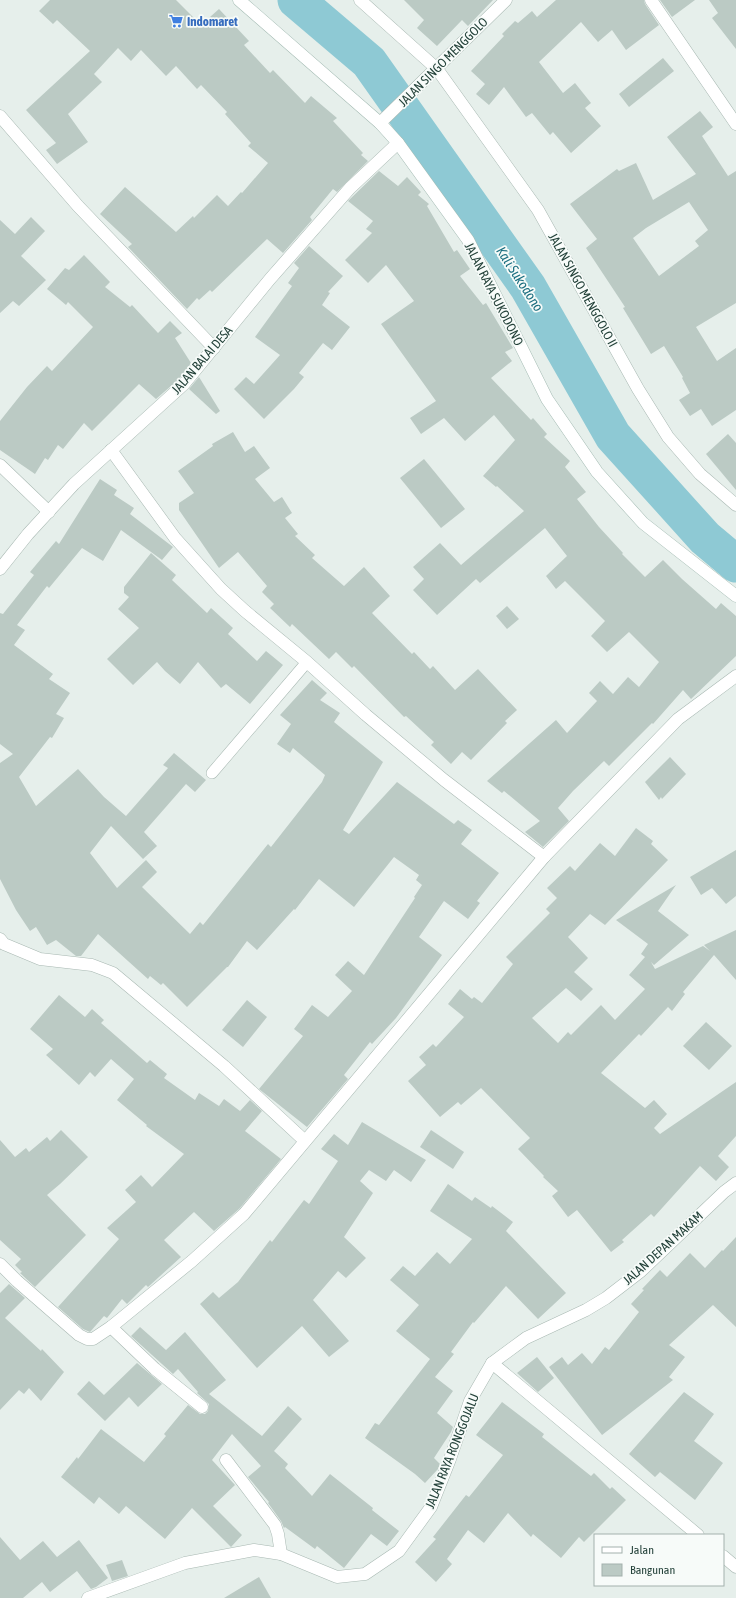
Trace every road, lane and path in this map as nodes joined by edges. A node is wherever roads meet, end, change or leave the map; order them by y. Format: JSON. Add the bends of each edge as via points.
{"nodes":[{"id":1,"x":239,"y":0,"type":"edge"},
{"id":2,"x":360,"y":0,"type":"edge"},
{"id":3,"x":506,"y":0,"type":"edge"},
{"id":4,"x":651,"y":0,"type":"edge"},
{"id":5,"x":437,"y":69,"type":"junction"},
{"id":6,"x":0,"y":116,"type":"edge"},
{"id":7,"x":383,"y":121,"type":"junction"},
{"id":8,"x":736,"y":124,"type":"edge"},
{"id":9,"x":398,"y":144,"type":"junction"},
{"id":10,"x":214,"y":348,"type":"junction"},
{"id":11,"x":111,"y":450,"type":"junction"},
{"id":12,"x":0,"y":465,"type":"edge"},
{"id":13,"x":736,"y":505,"type":"edge"},
{"id":14,"x":50,"y":512,"type":"junction"},
{"id":15,"x":0,"y":569,"type":"edge"},
{"id":16,"x":736,"y":596,"type":"edge"},
{"id":17,"x":307,"y":662,"type":"junction"},
{"id":18,"x":736,"y":676,"type":"edge"},
{"id":19,"x":212,"y":773,"type":"dead end"},
{"id":20,"x":544,"y":857,"type":"junction"},
{"id":21,"x":0,"y":939,"type":"edge"},
{"id":22,"x":305,"y":1141,"type":"junction"},
{"id":23,"x":736,"y":1183,"type":"edge"},
{"id":24,"x":0,"y":1264,"type":"edge"},
{"id":25,"x":586,"y":1310,"type":"joint"},
{"id":26,"x":111,"y":1327,"type":"junction"},
{"id":27,"x":492,"y":1363,"type":"junction"},
{"id":28,"x":202,"y":1407,"type":"dead end"},
{"id":29,"x":226,"y":1460,"type":"dead end"},
{"id":30,"x":697,"y":1534,"type":"edge"},
{"id":31,"x":281,"y":1554,"type":"junction"},
{"id":32,"x":724,"y":1557,"type":"edge"},
{"id":33,"x":736,"y":1567,"type":"edge"},
{"id":34,"x":88,"y":1598,"type":"edge"}],
"edges":[{"from":1,"to":7,"type":"street","name":"JALAN RAYA SUKODONO"},
{"from":2,"to":5,"type":"street","name":"JALAN SINGO MENGGOLO II"},
{"from":3,"to":5,"type":"street","name":"JALAN SINGO MENGGOLO"},
{"from":4,"to":8,"type":"street"},
{"from":5,"to":7,"type":"street","name":"JALAN SINGO MENGGOLO"},
{"from":5,"to":13,"type":"street","name":"JALAN SINGO MENGGOLO II","via":[[538,210],[638,389],[668,437],[700,474]]},
{"from":6,"to":10,"type":"street","via":[[78,206]]},
{"from":7,"to":9,"type":"street","name":"JALAN RAYA SUKODONO"},
{"from":9,"to":10,"type":"street","name":"JALAN BALAI DESA","via":[[350,188],[270,279]]},
{"from":9,"to":16,"type":"street","name":"JALAN RAYA SUKODONO","via":[[468,240],[547,399],[596,472],[643,523]]},
{"from":10,"to":11,"type":"street","name":"JALAN BALAI DESA","via":[[184,384]]},
{"from":11,"to":14,"type":"street","name":"JALAN BALAI DESA","via":[[74,484]]},
{"from":11,"to":17,"type":"street","via":[[175,538],[220,589]]},
{"from":12,"to":14,"type":"street"},
{"from":14,"to":15,"type":"street","name":"JALAN BALAI DESA","via":[[28,534]]},
{"from":17,"to":19,"type":"lane"},
{"from":17,"to":20,"type":"street","via":[[444,780]]},
{"from":18,"to":20,"type":"street","via":[[678,719]]},
{"from":20,"to":22,"type":"street"},
{"from":21,"to":22,"type":"street","via":[[4,944],[40,959],[92,965],[113,973],[224,1066]]},
{"from":22,"to":26,"type":"street","via":[[244,1214]]},
{"from":23,"to":25,"type":"street","name":"JALAN DEPAN MAKAM","via":[[641,1270],[606,1298]]},
{"from":24,"to":26,"type":"street","via":[[79,1336],[93,1338]]},
{"from":25,"to":27,"type":"street","name":"JALAN RAYA RONGGOJALU","via":[[526,1338]]},
{"from":26,"to":28,"type":"street","via":[[154,1369]]},
{"from":27,"to":30,"type":"street"},
{"from":27,"to":31,"type":"street","name":"JALAN RAYA RONGGOJALU","via":[[470,1401],[431,1507],[399,1550],[365,1574],[337,1577]]},
{"from":29,"to":31,"type":"street","via":[[275,1525]]},
{"from":31,"to":34,"type":"street","name":"JALAN RAYA RONGGOJALU","via":[[254,1550],[185,1563]]},
{"from":32,"to":33,"type":"street"}]}
